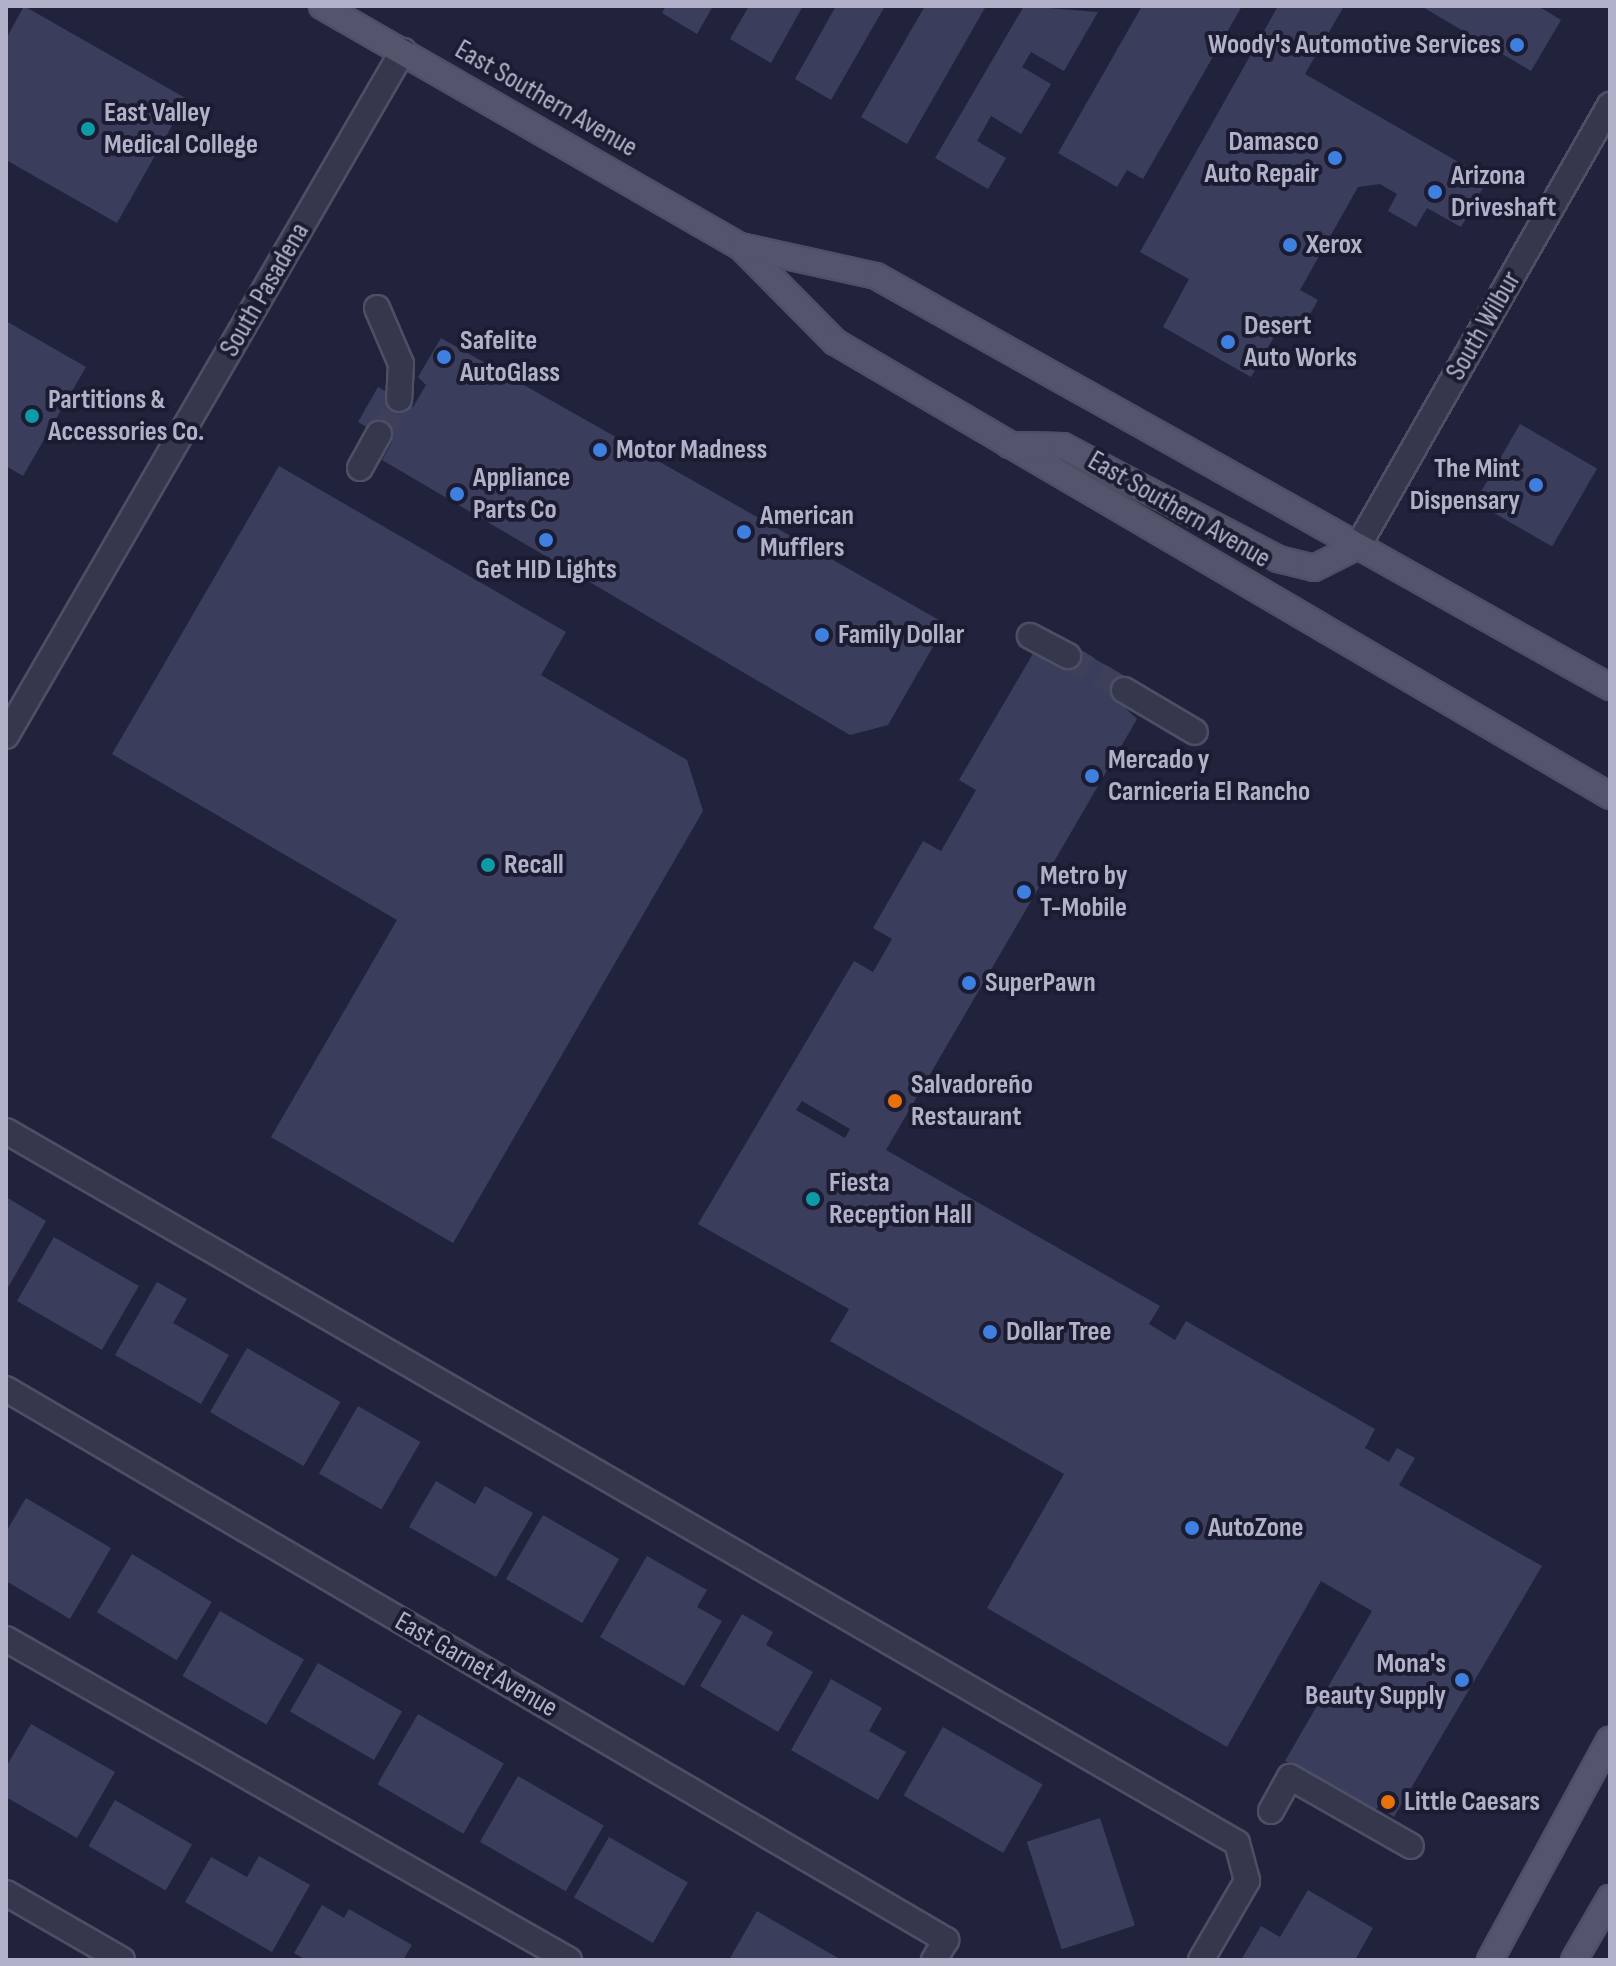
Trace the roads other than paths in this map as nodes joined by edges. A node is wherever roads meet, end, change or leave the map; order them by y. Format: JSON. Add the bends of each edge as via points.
{"nodes":[{"id":1,"x":322,"y":6,"type":"edge"},
{"id":2,"x":403,"y":51,"type":"junction"},
{"id":3,"x":1610,"y":105,"type":"edge"},
{"id":4,"x":740,"y":246,"type":"junction"},
{"id":5,"x":377,"y":308,"type":"dead end"},
{"id":6,"x":399,"y":399,"type":"tunnel mouth"},
{"id":7,"x":379,"y":434,"type":"tunnel mouth"},
{"id":8,"x":1007,"y":444,"type":"junction"},
{"id":9,"x":360,"y":468,"type":"dead end"},
{"id":10,"x":1358,"y":546,"type":"junction"},
{"id":11,"x":1030,"y":636,"type":"dead end"},
{"id":12,"x":1068,"y":656,"type":"tunnel mouth"},
{"id":13,"x":1610,"y":687,"type":"edge"},
{"id":14,"x":1124,"y":690,"type":"tunnel mouth"},
{"id":15,"x":1195,"y":732,"type":"dead end"},
{"id":16,"x":6,"y":736,"type":"edge"},
{"id":17,"x":1610,"y":796,"type":"edge"},
{"id":18,"x":6,"y":1131,"type":"edge"},
{"id":19,"x":6,"y":1389,"type":"edge"},
{"id":20,"x":6,"y":1639,"type":"edge"},
{"id":21,"x":1610,"y":1739,"type":"edge"},
{"id":22,"x":1271,"y":1811,"type":"dead end"},
{"id":23,"x":1411,"y":1846,"type":"dead end"},
{"id":24,"x":6,"y":1893,"type":"edge"},
{"id":25,"x":1610,"y":1898,"type":"edge"},
{"id":26,"x":940,"y":1950,"type":"edge"},
{"id":27,"x":122,"y":1960,"type":"edge"},
{"id":28,"x":569,"y":1960,"type":"edge"},
{"id":29,"x":1201,"y":1960,"type":"edge"},
{"id":30,"x":1490,"y":1960,"type":"edge"},
{"id":31,"x":1574,"y":1960,"type":"edge"}],
"edges":[{"from":1,"to":2,"type":"main road","name":"East Southern Avenue"},
{"from":2,"to":4,"type":"main road","name":"East Southern Avenue"},
{"from":2,"to":16,"type":"street","name":"South Pasadena"},
{"from":3,"to":10,"type":"street","name":"South Wilbur"},
{"from":4,"to":8,"type":"main road","name":"East Southern Avenue","via":[[835,342]]},
{"from":4,"to":10,"type":"main road","name":"East Southern Avenue","via":[[876,276]]},
{"from":5,"to":6,"type":"street","via":[[401,364]]},
{"from":7,"to":9,"type":"street"},
{"from":8,"to":10,"type":"main road","via":[[1063,446],[1278,559],[1314,568]]},
{"from":8,"to":17,"type":"main road","name":"East Southern Avenue"},
{"from":10,"to":13,"type":"main road","name":"East Southern Avenue"},
{"from":11,"to":12,"type":"street"},
{"from":14,"to":15,"type":"street"},
{"from":18,"to":29,"type":"street","via":[[1237,1843],[1247,1881]]},
{"from":19,"to":26,"type":"street","name":"East Garnet Avenue"},
{"from":20,"to":28,"type":"street"},
{"from":21,"to":30,"type":"main road"},
{"from":22,"to":23,"type":"street","via":[[1290,1777]]},
{"from":24,"to":27,"type":"street"},
{"from":25,"to":31,"type":"main road"}]}
